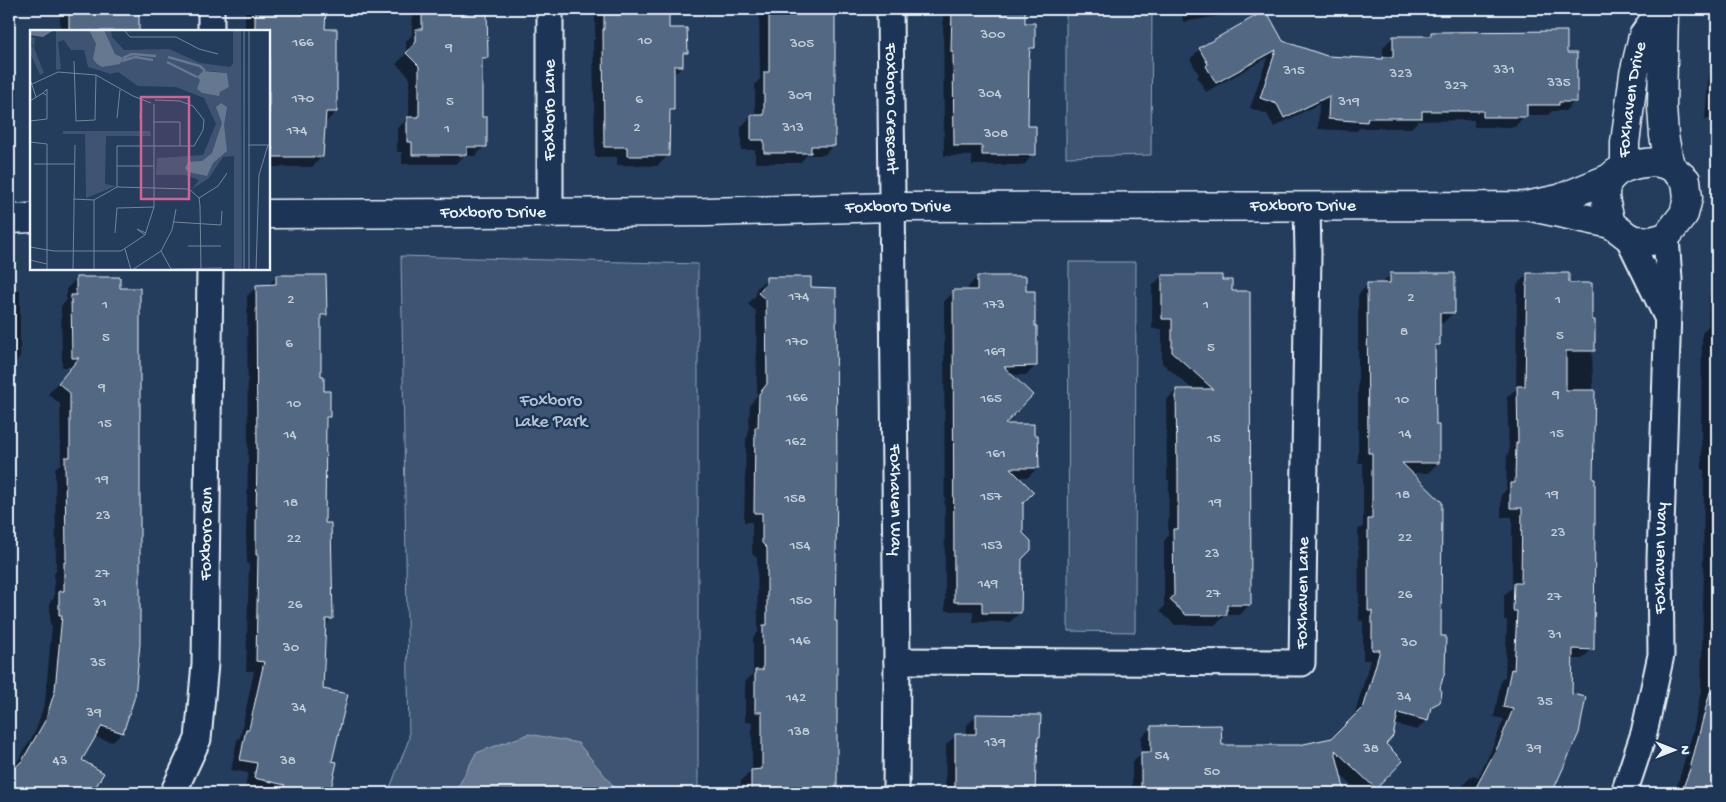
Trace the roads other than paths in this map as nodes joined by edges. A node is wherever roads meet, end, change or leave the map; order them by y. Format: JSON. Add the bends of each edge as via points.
{"nodes":[{"id":1,"x":211,"y":9,"type":"edge"},
{"id":2,"x":550,"y":9,"type":"edge"},
{"id":3,"x":890,"y":9,"type":"edge"},
{"id":4,"x":1663,"y":9,"type":"edge"},
{"id":5,"x":211,"y":30,"type":"edge"},
{"id":6,"x":1670,"y":166,"type":"junction"},
{"id":7,"x":1617,"y":173,"type":"junction"},
{"id":8,"x":1526,"y":206,"type":"junction"},
{"id":9,"x":891,"y":207,"type":"junction"},
{"id":10,"x":1307,"y":207,"type":"junction"},
{"id":11,"x":550,"y":212,"type":"junction"},
{"id":12,"x":270,"y":214,"type":"edge"},
{"id":13,"x":30,"y":218,"type":"edge"},
{"id":14,"x":9,"y":219,"type":"edge"},
{"id":15,"x":1620,"y":231,"type":"junction"},
{"id":16,"x":1666,"y":237,"type":"junction"},
{"id":17,"x":210,"y":270,"type":"edge"},
{"id":18,"x":1667,"y":317,"type":"junction"},
{"id":19,"x":897,"y":661,"type":"junction"},
{"id":20,"x":173,"y":793,"type":"edge"},
{"id":21,"x":896,"y":793,"type":"edge"},
{"id":22,"x":1624,"y":793,"type":"edge"}],
"edges":[{"from":1,"to":5,"type":"street"},
{"from":2,"to":11,"type":"street","name":"Foxboro Lane"},
{"from":3,"to":9,"type":"street","name":"Foxboro Crescent"},
{"from":4,"to":6,"type":"street","name":"Foxhaven Drive","via":[[1662,107]]},
{"from":4,"to":7,"type":"street","name":"Foxhaven Drive","via":[[1643,36]]},
{"from":6,"to":7,"type":"street","via":[[1642,162]]},
{"from":6,"to":16,"type":"street","via":[[1686,180],[1688,198],[1684,214]]},
{"from":7,"to":8,"type":"street","name":"Foxboro Drive","via":[[1559,199]]},
{"from":7,"to":15,"type":"street","via":[[1605,192]]},
{"from":8,"to":10,"type":"street","name":"Foxboro Drive"},
{"from":8,"to":15,"type":"street","name":"Foxboro Drive"},
{"from":9,"to":10,"type":"street","name":"Foxboro Drive"},
{"from":9,"to":11,"type":"street","name":"Foxboro Drive"},
{"from":9,"to":19,"type":"street","name":"Foxhaven Way"},
{"from":10,"to":19,"type":"street","name":"Foxhaven Lane","via":[[1302,663]]},
{"from":11,"to":12,"type":"street","name":"Foxboro Drive"},
{"from":13,"to":14,"type":"street"},
{"from":15,"to":16,"type":"street","via":[[1636,240]]},
{"from":15,"to":18,"type":"street","name":"Foxhaven Way"},
{"from":16,"to":18,"type":"street","name":"Foxhaven Way"},
{"from":17,"to":20,"type":"street","name":"Foxboro Run","via":[[204,664],[198,739]]},
{"from":18,"to":22,"type":"street","name":"Foxhaven Way","via":[[1660,559],[1661,655],[1644,733]]},
{"from":19,"to":21,"type":"street","name":"Foxhaven Way"}]}
